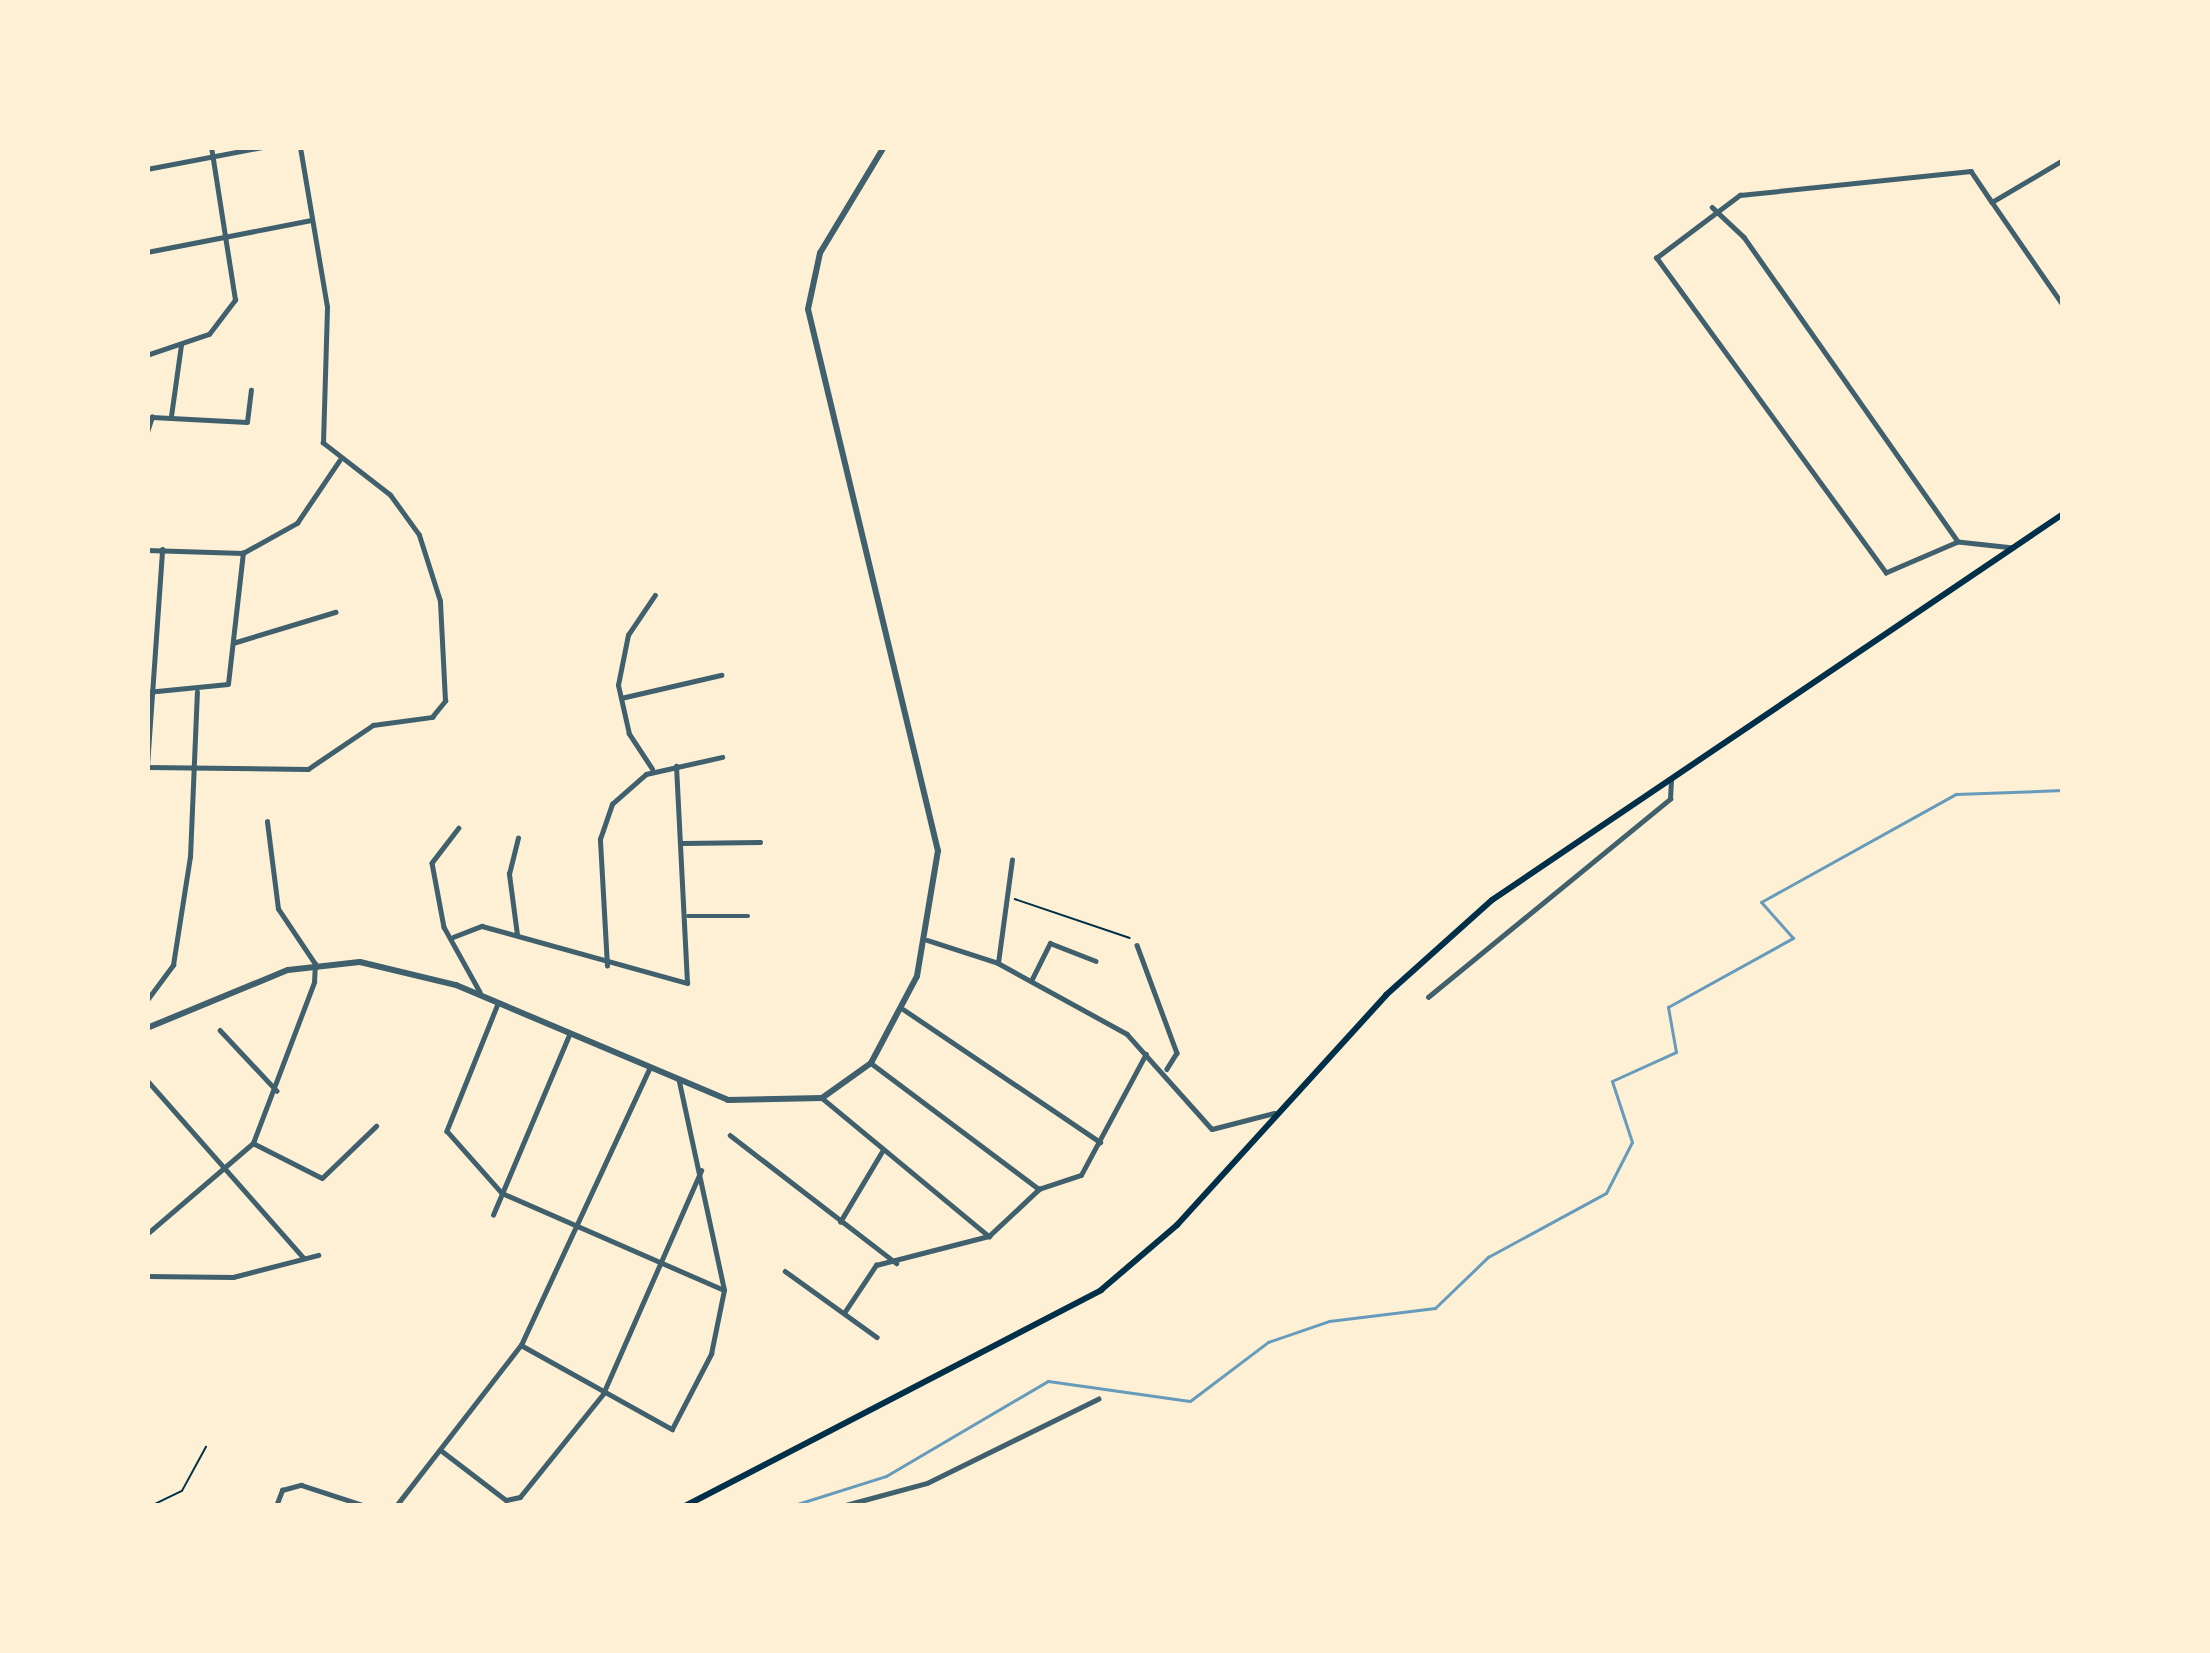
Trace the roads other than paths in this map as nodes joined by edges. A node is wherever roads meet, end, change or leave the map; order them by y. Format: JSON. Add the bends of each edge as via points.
{"nodes":[{"id":1,"x":211,"y":147,"type":"edge"},
{"id":2,"x":262,"y":147,"type":"edge"},
{"id":3,"x":300,"y":147,"type":"edge"},
{"id":4,"x":884,"y":147,"type":"edge"},
{"id":5,"x":213,"y":156,"type":"junction"},
{"id":6,"x":2063,"y":160,"type":"edge"},
{"id":7,"x":147,"y":169,"type":"edge"},
{"id":8,"x":1992,"y":202,"type":"junction"},
{"id":9,"x":1712,"y":208,"type":"junction"},
{"id":10,"x":311,"y":220,"type":"junction"},
{"id":11,"x":228,"y":236,"type":"junction"},
{"id":12,"x":147,"y":252,"type":"edge"},
{"id":13,"x":2063,"y":305,"type":"edge"},
{"id":14,"x":181,"y":344,"type":"junction"},
{"id":15,"x":147,"y":355,"type":"edge"},
{"id":16,"x":251,"y":390,"type":"dead end"},
{"id":17,"x":170,"y":418,"type":"junction"},
{"id":18,"x":147,"y":432,"type":"edge"},
{"id":19,"x":340,"y":460,"type":"junction"},
{"id":20,"x":2063,"y":514,"type":"edge"},
{"id":21,"x":1958,"y":542,"type":"junction"},
{"id":22,"x":2013,"y":548,"type":"junction"},
{"id":23,"x":147,"y":550,"type":"edge"},
{"id":24,"x":162,"y":550,"type":"junction"},
{"id":25,"x":243,"y":554,"type":"junction"},
{"id":26,"x":655,"y":595,"type":"dead end"},
{"id":27,"x":335,"y":612,"type":"dead end"},
{"id":28,"x":232,"y":643,"type":"junction"},
{"id":29,"x":721,"y":675,"type":"dead end"},
{"id":30,"x":150,"y":692,"type":"edge"},
{"id":31,"x":197,"y":692,"type":"junction"},
{"id":32,"x":619,"y":698,"type":"junction"},
{"id":33,"x":722,"y":757,"type":"dead end"},
{"id":34,"x":676,"y":766,"type":"junction"},
{"id":35,"x":147,"y":767,"type":"edge"},
{"id":36,"x":194,"y":768,"type":"junction"},
{"id":37,"x":654,"y":771,"type":"junction"},
{"id":38,"x":1671,"y":778,"type":"junction"},
{"id":39,"x":267,"y":822,"type":"dead end"},
{"id":40,"x":459,"y":828,"type":"dead end"},
{"id":41,"x":518,"y":838,"type":"dead end"},
{"id":42,"x":760,"y":842,"type":"dead end"},
{"id":43,"x":682,"y":843,"type":"junction"},
{"id":44,"x":1012,"y":860,"type":"dead end"},
{"id":45,"x":687,"y":916,"type":"junction"},
{"id":46,"x":748,"y":916,"type":"dead end"},
{"id":47,"x":517,"y":935,"type":"junction"},
{"id":48,"x":453,"y":938,"type":"junction"},
{"id":49,"x":927,"y":940,"type":"junction"},
{"id":50,"x":1137,"y":945,"type":"road end"},
{"id":51,"x":1096,"y":961,"type":"dead end"},
{"id":52,"x":998,"y":963,"type":"junction"},
{"id":53,"x":315,"y":964,"type":"junction"},
{"id":54,"x":607,"y":966,"type":"junction"},
{"id":55,"x":1031,"y":980,"type":"junction"},
{"id":56,"x":483,"y":997,"type":"junction"},
{"id":57,"x":1429,"y":997,"type":"dead end"},
{"id":58,"x":147,"y":1000,"type":"edge"},
{"id":59,"x":498,"y":1004,"type":"junction"},
{"id":60,"x":903,"y":1009,"type":"junction"},
{"id":61,"x":147,"y":1028,"type":"edge"},
{"id":62,"x":220,"y":1030,"type":"dead end"},
{"id":63,"x":569,"y":1035,"type":"junction"},
{"id":64,"x":1146,"y":1054,"type":"junction"},
{"id":65,"x":871,"y":1063,"type":"junction"},
{"id":66,"x":649,"y":1069,"type":"junction"},
{"id":67,"x":1168,"y":1069,"type":"junction"},
{"id":68,"x":147,"y":1080,"type":"edge"},
{"id":69,"x":680,"y":1082,"type":"junction"},
{"id":70,"x":277,"y":1091,"type":"junction"},
{"id":71,"x":822,"y":1098,"type":"junction"},
{"id":72,"x":1274,"y":1113,"type":"junction"},
{"id":73,"x":376,"y":1126,"type":"dead end"},
{"id":74,"x":730,"y":1135,"type":"dead end"},
{"id":75,"x":1100,"y":1142,"type":"junction"},
{"id":76,"x":253,"y":1143,"type":"junction"},
{"id":77,"x":883,"y":1150,"type":"junction"},
{"id":78,"x":225,"y":1169,"type":"junction"},
{"id":79,"x":701,"y":1171,"type":"junction"},
{"id":80,"x":1039,"y":1190,"type":"junction"},
{"id":81,"x":502,"y":1192,"type":"junction"},
{"id":82,"x":493,"y":1215,"type":"dead end"},
{"id":83,"x":840,"y":1222,"type":"junction"},
{"id":84,"x":582,"y":1226,"type":"junction"},
{"id":85,"x":147,"y":1234,"type":"edge"},
{"id":86,"x":988,"y":1236,"type":"junction"},
{"id":87,"x":318,"y":1255,"type":"dead end"},
{"id":88,"x":304,"y":1258,"type":"junction"},
{"id":89,"x":664,"y":1262,"type":"junction"},
{"id":90,"x":896,"y":1263,"type":"junction"},
{"id":91,"x":785,"y":1271,"type":"dead end"},
{"id":92,"x":147,"y":1276,"type":"edge"},
{"id":93,"x":724,"y":1289,"type":"junction"},
{"id":94,"x":844,"y":1313,"type":"junction"},
{"id":95,"x":877,"y":1337,"type":"dead end"},
{"id":96,"x":521,"y":1345,"type":"junction"},
{"id":97,"x":603,"y":1394,"type":"junction"},
{"id":98,"x":1098,"y":1399,"type":"dead end"},
{"id":99,"x":442,"y":1451,"type":"junction"},
{"id":100,"x":277,"y":1506,"type":"edge"},
{"id":101,"x":366,"y":1506,"type":"edge"},
{"id":102,"x":396,"y":1506,"type":"edge"},
{"id":103,"x":685,"y":1506,"type":"edge"},
{"id":104,"x":842,"y":1506,"type":"edge"}],
"edges":[{"from":1,"to":5,"type":"street"},
{"from":2,"to":5,"type":"street"},
{"from":3,"to":10,"type":"street"},
{"from":4,"to":49,"type":"street","via":[[820,254],[808,309],[930,791],[939,874]]},
{"from":5,"to":7,"type":"street"},
{"from":5,"to":11,"type":"street"},
{"from":6,"to":8,"type":"street"},
{"from":8,"to":9,"type":"street","via":[[1971,171],[1740,195]]},
{"from":8,"to":13,"type":"street"},
{"from":9,"to":21,"type":"street","via":[[1744,237]]},
{"from":9,"to":21,"type":"street","via":[[1656,258],[1886,573]]},
{"from":10,"to":11,"type":"street"},
{"from":10,"to":19,"type":"street","via":[[327,308],[323,443]]},
{"from":11,"to":12,"type":"street"},
{"from":11,"to":14,"type":"street","via":[[232,308]]},
{"from":14,"to":15,"type":"street"},
{"from":14,"to":17,"type":"street"},
{"from":16,"to":17,"type":"street","via":[[247,422]]},
{"from":17,"to":18,"type":"street","via":[[152,417]]},
{"from":19,"to":25,"type":"street","via":[[308,512]]},
{"from":19,"to":36,"type":"street","via":[[390,495],[419,535],[443,617],[444,706],[373,725],[308,769]]},
{"from":20,"to":22,"type":"main road"},
{"from":21,"to":22,"type":"street"},
{"from":22,"to":38,"type":"main road"},
{"from":23,"to":24,"type":"street"},
{"from":24,"to":25,"type":"street"},
{"from":24,"to":30,"type":"street"},
{"from":25,"to":28,"type":"street"},
{"from":26,"to":32,"type":"street","via":[[624,647]]},
{"from":27,"to":28,"type":"street"},
{"from":28,"to":31,"type":"street","via":[[228,685]]},
{"from":29,"to":32,"type":"street"},
{"from":30,"to":31,"type":"street"},
{"from":30,"to":35,"type":"street"},
{"from":31,"to":36,"type":"street"},
{"from":32,"to":37,"type":"street"},
{"from":33,"to":34,"type":"street"},
{"from":34,"to":37,"type":"street"},
{"from":34,"to":43,"type":"street"},
{"from":35,"to":36,"type":"street"},
{"from":36,"to":58,"type":"street","via":[[173,964]]},
{"from":37,"to":54,"type":"street","via":[[618,796],[602,830]]},
{"from":38,"to":57,"type":"street","via":[[1670,800]]},
{"from":38,"to":72,"type":"main road","via":[[1492,900]]},
{"from":39,"to":53,"type":"street","via":[[278,909]]},
{"from":40,"to":48,"type":"street","via":[[432,863]]},
{"from":41,"to":47,"type":"street","via":[[509,874]]},
{"from":42,"to":43,"type":"street"},
{"from":43,"to":45,"type":"street"},
{"from":44,"to":52,"type":"street","via":[[1013,899]]},
{"from":45,"to":46,"type":"street"},
{"from":45,"to":54,"type":"street","via":[[692,974],[679,984]]},
{"from":47,"to":48,"type":"street","via":[[476,925]]},
{"from":47,"to":54,"type":"street"},
{"from":48,"to":56,"type":"street"},
{"from":49,"to":52,"type":"street"},
{"from":49,"to":60,"type":"street"},
{"from":50,"to":67,"type":"street","via":[[1177,1053]]},
{"from":51,"to":55,"type":"street","via":[[1050,943]]},
{"from":52,"to":55,"type":"street"},
{"from":53,"to":56,"type":"street","via":[[375,964]]},
{"from":53,"to":61,"type":"street"},
{"from":53,"to":70,"type":"street"},
{"from":55,"to":64,"type":"street"},
{"from":56,"to":59,"type":"street"},
{"from":59,"to":63,"type":"street"},
{"from":59,"to":81,"type":"street","via":[[446,1131]]},
{"from":60,"to":65,"type":"street"},
{"from":60,"to":75,"type":"street"},
{"from":62,"to":70,"type":"street"},
{"from":63,"to":66,"type":"street"},
{"from":63,"to":81,"type":"street"},
{"from":64,"to":67,"type":"street"},
{"from":64,"to":75,"type":"street"},
{"from":65,"to":71,"type":"street"},
{"from":65,"to":80,"type":"street"},
{"from":66,"to":69,"type":"street"},
{"from":66,"to":84,"type":"street"},
{"from":67,"to":72,"type":"street","via":[[1212,1129]]},
{"from":68,"to":78,"type":"street"},
{"from":69,"to":71,"type":"street","via":[[745,1103]]},
{"from":69,"to":79,"type":"street"},
{"from":70,"to":76,"type":"street"},
{"from":71,"to":77,"type":"street"},
{"from":72,"to":103,"type":"main road","via":[[1178,1226],[1101,1289]]},
{"from":73,"to":76,"type":"street","via":[[322,1178]]},
{"from":74,"to":83,"type":"street"},
{"from":75,"to":80,"type":"street","via":[[1081,1175]]},
{"from":76,"to":78,"type":"street"},
{"from":77,"to":83,"type":"street"},
{"from":77,"to":86,"type":"street"},
{"from":78,"to":85,"type":"street"},
{"from":78,"to":88,"type":"street"},
{"from":79,"to":89,"type":"street"},
{"from":79,"to":93,"type":"street"},
{"from":80,"to":86,"type":"street"},
{"from":81,"to":82,"type":"street"},
{"from":81,"to":84,"type":"street"},
{"from":83,"to":90,"type":"street"},
{"from":84,"to":89,"type":"street"},
{"from":84,"to":96,"type":"street"},
{"from":86,"to":90,"type":"street"},
{"from":87,"to":88,"type":"street"},
{"from":88,"to":92,"type":"street","via":[[233,1277]]},
{"from":89,"to":93,"type":"street"},
{"from":89,"to":97,"type":"street"},
{"from":90,"to":94,"type":"street","via":[[876,1265]]},
{"from":91,"to":94,"type":"street"},
{"from":93,"to":97,"type":"street","via":[[711,1354],[672,1429]]},
{"from":94,"to":95,"type":"street"},
{"from":96,"to":97,"type":"street"},
{"from":96,"to":99,"type":"street"},
{"from":97,"to":99,"type":"street","via":[[513,1501]]},
{"from":98,"to":104,"type":"street","via":[[927,1483]]},
{"from":99,"to":102,"type":"street"},
{"from":100,"to":101,"type":"street","via":[[282,1490],[301,1485]]}]}
